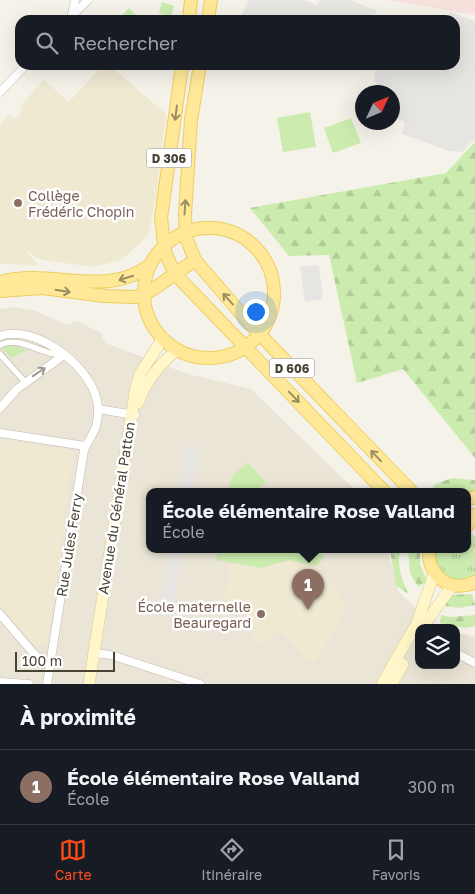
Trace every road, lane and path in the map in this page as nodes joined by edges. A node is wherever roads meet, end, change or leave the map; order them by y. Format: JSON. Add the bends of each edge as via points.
{"nodes":[{"id":1,"x":75,"y":0,"type":"edge"},
{"id":2,"x":88,"y":0,"type":"edge"},
{"id":3,"x":191,"y":0,"type":"edge"},
{"id":4,"x":211,"y":0,"type":"edge"},
{"id":5,"x":71,"y":15,"type":"edge"},
{"id":6,"x":73,"y":15,"type":"edge"},
{"id":7,"x":189,"y":15,"type":"edge"},
{"id":8,"x":209,"y":15,"type":"edge"},
{"id":9,"x":21,"y":70,"type":"edge"},
{"id":10,"x":181,"y":70,"type":"edge"},
{"id":11,"x":199,"y":70,"type":"edge"},
{"id":12,"x":0,"y":92,"type":"edge"},
{"id":13,"x":186,"y":237,"type":"junction"},
{"id":14,"x":165,"y":252,"type":"junction"},
{"id":15,"x":195,"y":260,"type":"junction"},
{"id":16,"x":175,"y":274,"type":"junction"},
{"id":17,"x":0,"y":282,"type":"edge"},
{"id":18,"x":0,"y":291,"type":"edge"},
{"id":19,"x":0,"y":336,"type":"edge"},
{"id":20,"x":162,"y":338,"type":"junction"},
{"id":21,"x":0,"y":345,"type":"edge"},
{"id":22,"x":177,"y":350,"type":"junction"},
{"id":23,"x":0,"y":354,"type":"edge"},
{"id":24,"x":64,"y":355,"type":"junction"},
{"id":25,"x":25,"y":382,"type":"junction"},
{"id":26,"x":0,"y":408,"type":"edge"},
{"id":27,"x":98,"y":409,"type":"junction"},
{"id":28,"x":133,"y":414,"type":"junction"},
{"id":29,"x":0,"y":433,"type":"edge"},
{"id":30,"x":85,"y":446,"type":"junction"},
{"id":31,"x":381,"y":488,"type":"edge"},
{"id":32,"x":408,"y":488,"type":"edge"},
{"id":33,"x":429,"y":553,"type":"edge"},
{"id":34,"x":434,"y":574,"type":"junction"},
{"id":35,"x":473,"y":585,"type":"edge"},
{"id":36,"x":452,"y":586,"type":"junction"},
{"id":37,"x":0,"y":614,"type":"edge"},
{"id":38,"x":420,"y":624,"type":"edge"},
{"id":39,"x":422,"y":624,"type":"edge"},
{"id":40,"x":415,"y":634,"type":"edge"},
{"id":41,"x":415,"y":636,"type":"edge"},
{"id":42,"x":96,"y":653,"type":"junction"},
{"id":43,"x":460,"y":655,"type":"edge"},
{"id":44,"x":475,"y":663,"type":"edge"},
{"id":45,"x":49,"y":665,"type":"junction"},
{"id":46,"x":1,"y":681,"type":"edge"},
{"id":47,"x":28,"y":684,"type":"edge"},
{"id":48,"x":48,"y":684,"type":"edge"},
{"id":49,"x":91,"y":684,"type":"edge"},
{"id":50,"x":200,"y":684,"type":"edge"},
{"id":51,"x":382,"y":684,"type":"edge"},
{"id":52,"x":392,"y":684,"type":"edge"}],
"edges":[{"from":1,"to":5,"type":"street"},
{"from":2,"to":6,"type":"street"},
{"from":3,"to":7,"type":"main road"},
{"from":4,"to":8,"type":"main road"},
{"from":9,"to":12,"type":"street"},
{"from":10,"to":14,"type":"main road","number":"D 306","one_way":true,"via":[[162,209]]},
{"from":13,"to":11,"type":"main road","number":"D 306","one_way":true,"via":[[188,148]]},
{"from":13,"to":14,"type":"main road"},
{"from":13,"to":15,"type":"main road","number":"D 606"},
{"from":14,"to":16,"type":"main road","number":"D 606"},
{"from":14,"to":17,"type":"main road","one_way":true,"via":[[137,275],[120,281],[30,276]]},
{"from":15,"to":16,"type":"main road"},
{"from":32,"to":15,"type":"main road","number":"D 606","one_way":true,"via":[[250,324]]},
{"from":18,"to":16,"type":"main road","one_way":true,"via":[[42,288],[136,297]]},
{"from":16,"to":31,"type":"main road","number":"D 606","one_way":true},
{"from":19,"to":24,"type":"street","via":[[26,335],[45,342]]},
{"from":20,"to":22,"type":"main road"},
{"from":20,"to":22,"type":"main road","via":[[148,316],[144,292],[148,268],[162,248],[182,234],[206,228],[230,231],[251,243],[266,262],[273,286],[272,310],[261,332],[243,348],[220,357],[196,357]]},
{"from":20,"to":28,"type":"main road","name":"Avenue du Général Patton","via":[[140,374]]},
{"from":21,"to":24,"type":"street","via":[[16,342],[50,354]]},
{"from":22,"to":28,"type":"main road","name":"Avenue du Général Patton","via":[[163,361],[145,384]]},
{"from":23,"to":25,"type":"street"},
{"from":25,"to":24,"type":"street","one_way":true},
{"from":24,"to":27,"type":"street","via":[[90,379]]},
{"from":25,"to":26,"type":"street"},
{"from":27,"to":28,"type":"street"},
{"from":27,"to":30,"type":"street","name":"Rue Jules Ferry","via":[[95,432]]},
{"from":28,"to":42,"type":"main road","name":"Avenue du Général Patton"},
{"from":29,"to":30,"type":"street"},
{"from":30,"to":45,"type":"street","name":"Rue Jules Ferry"},
{"from":33,"to":34,"type":"main road"},
{"from":34,"to":36,"type":"main road"},
{"from":34,"to":38,"type":"main road"},
{"from":35,"to":36,"type":"main road"},
{"from":36,"to":39,"type":"main road"},
{"from":37,"to":45,"type":"street","via":[[35,655]]},
{"from":40,"to":51,"type":"main road"},
{"from":41,"to":52,"type":"main road"},
{"from":42,"to":49,"type":"main road","name":"Avenue du Général Patton"},
{"from":42,"to":50,"type":"street"},
{"from":43,"to":44,"type":"street"},
{"from":45,"to":48,"type":"street","name":"Rue Jules Ferry"},
{"from":46,"to":47,"type":"street"}]}
